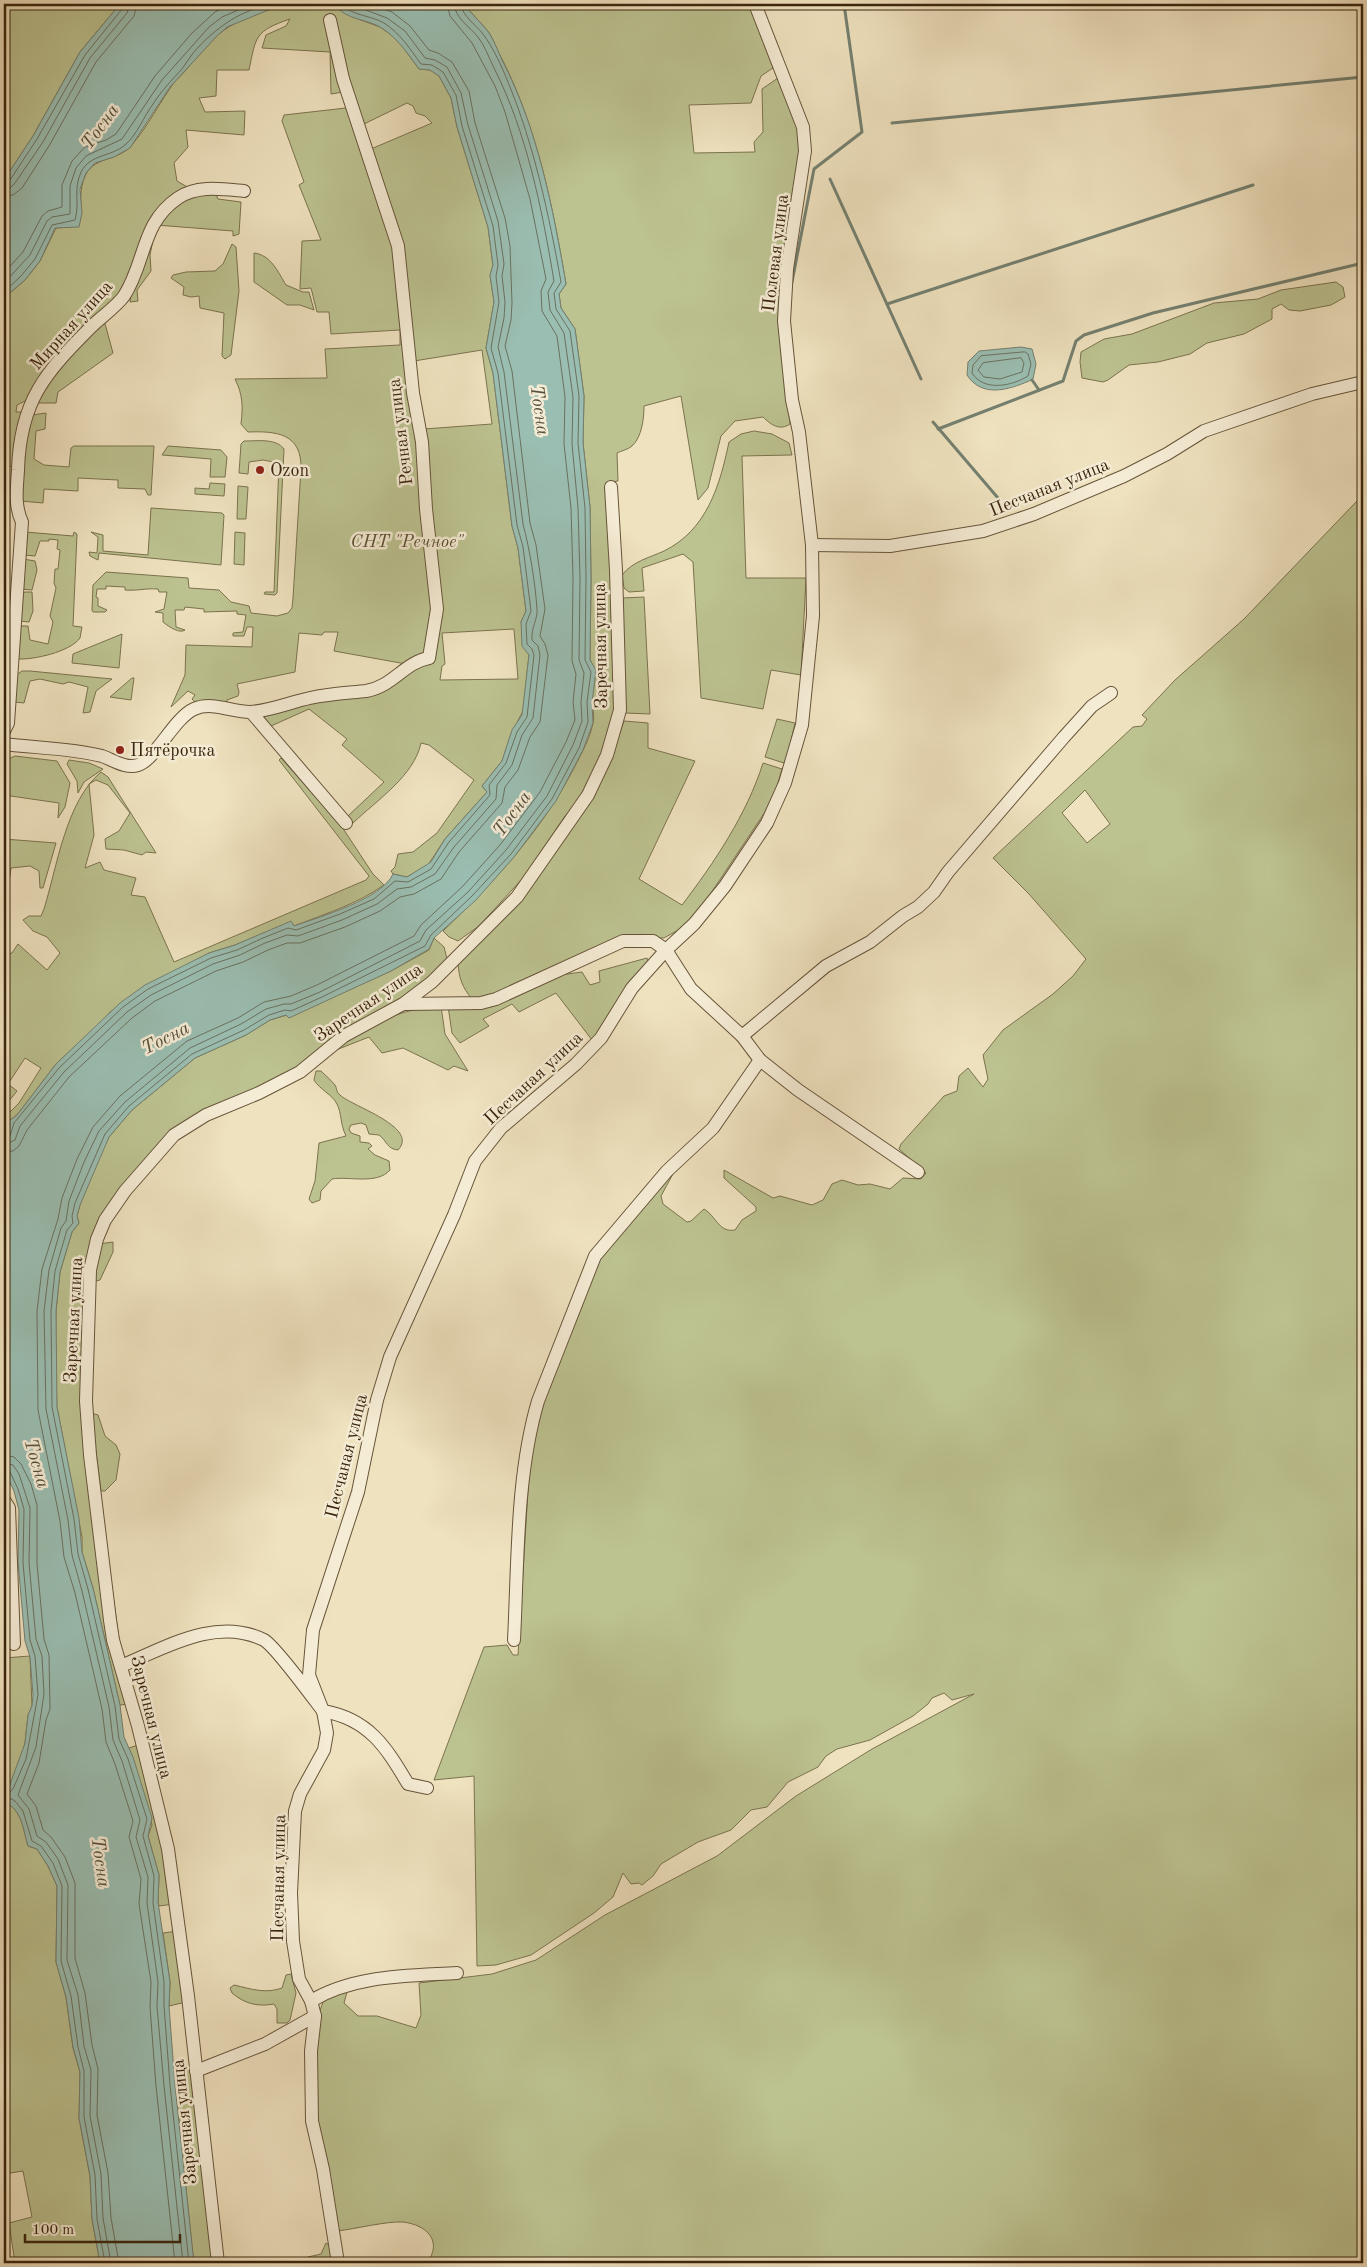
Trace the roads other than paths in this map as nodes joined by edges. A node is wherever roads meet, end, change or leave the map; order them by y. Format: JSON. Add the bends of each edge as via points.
{"nodes":[{"id":1,"x":755,"y":4,"type":"edge"},
{"id":2,"x":330,"y":20,"type":"dead end"},
{"id":3,"x":244,"y":191,"type":"dead end"},
{"id":4,"x":1363,"y":382,"type":"edge"},
{"id":5,"x":611,"y":487,"type":"dead end"},
{"id":6,"x":812,"y":545,"type":"junction"},
{"id":7,"x":1111,"y":693,"type":"dead end"},
{"id":8,"x":251,"y":712,"type":"junction"},
{"id":9,"x":4,"y":731,"type":"edge"},
{"id":10,"x":4,"y":744,"type":"edge"},
{"id":11,"x":346,"y":823,"type":"dead end"},
{"id":12,"x":666,"y":950,"type":"junction"},
{"id":13,"x":403,"y":1004,"type":"junction"},
{"id":14,"x":742,"y":1036,"type":"junction"},
{"id":15,"x":760,"y":1060,"type":"junction"},
{"id":16,"x":918,"y":1172,"type":"dead end"},
{"id":17,"x":4,"y":1500,"type":"edge"},
{"id":18,"x":514,"y":1640,"type":"dead end"},
{"id":19,"x":14,"y":1644,"type":"dead end"},
{"id":20,"x":121,"y":1666,"type":"junction"},
{"id":21,"x":323,"y":1711,"type":"junction"},
{"id":22,"x":427,"y":1788,"type":"dead end"},
{"id":23,"x":456,"y":1973,"type":"dead end"},
{"id":24,"x":312,"y":2001,"type":"junction"},
{"id":25,"x":315,"y":2016,"type":"junction"},
{"id":26,"x":196,"y":2071,"type":"junction"},
{"id":27,"x":218,"y":2263,"type":"edge"},
{"id":28,"x":338,"y":2263,"type":"edge"}],
"edges":[{"from":1,"to":6,"type":"street","name":"Полевая улица","via":[[804,127],[805,152],[787,269],[784,321]]},
{"from":2,"to":8,"type":"street","name":"Речная улица","via":[[344,79],[398,246],[413,393],[422,442],[437,609],[429,658],[417,660],[392,680],[377,688]]},
{"from":3,"to":9,"type":"street","name":"Мирная улица","via":[[197,190],[165,209],[152,225],[133,282],[122,298],[55,365],[33,397],[24,420],[18,454],[17,510],[22,522],[8,723]]},
{"from":4,"to":6,"type":"street","name":"Песчаная улица","via":[[1312,394],[1204,431],[1124,476],[1034,514],[983,531],[890,546]]},
{"from":5,"to":13,"type":"street","name":"Заречная улица","via":[[620,710],[601,770],[588,795],[517,897],[432,982]]},
{"from":6,"to":12,"type":"street","name":"Песчаная улица","via":[[811,659],[802,725],[785,783],[767,823],[725,886],[694,924]]},
{"from":7,"to":14,"type":"street","via":[[1092,706],[1064,737],[934,892],[870,942],[826,966]]},
{"from":8,"to":10,"type":"street","via":[[216,707],[192,710],[166,735],[147,760],[130,767],[98,756]]},
{"from":8,"to":11,"type":"street"},
{"from":12,"to":13,"type":"street","via":[[654,941],[623,941],[496,999],[481,1003]]},
{"from":12,"to":14,"type":"street","via":[[691,989]]},
{"from":12,"to":21,"type":"street","name":"Песчаная улица","via":[[632,988],[601,1038],[576,1064],[501,1128],[475,1161],[390,1357],[377,1400],[358,1492],[314,1630],[309,1675]]},
{"from":13,"to":20,"type":"street","name":"Заречная улица","via":[[344,1036],[300,1072],[206,1116],[174,1135],[124,1190],[105,1220],[90,1270],[86,1401],[110,1620]]},
{"from":14,"to":15,"type":"street"},
{"from":15,"to":16,"type":"street"},
{"from":15,"to":18,"type":"street","via":[[713,1128],[666,1171],[595,1256],[531,1423]]},
{"from":17,"to":19,"type":"street","via":[[9,1508]]},
{"from":20,"to":21,"type":"street","via":[[198,1634],[235,1632],[265,1641]]},
{"from":20,"to":26,"type":"street","name":"Заречная улица","via":[[168,1849]]},
{"from":21,"to":22,"type":"street","via":[[343,1715],[376,1736],[408,1784]]},
{"from":21,"to":24,"type":"street","name":"Песчаная улица","via":[[327,1733],[324,1750],[300,1794],[295,1811],[291,1893],[292,1941],[298,1979]]},
{"from":23,"to":24,"type":"street","via":[[378,1979],[347,1985]]},
{"from":24,"to":25,"type":"street","name":"Песчаная улица"},
{"from":25,"to":26,"type":"street","via":[[265,2044]]},
{"from":25,"to":28,"type":"street","name":"Песчаная улица","via":[[311,2050],[312,2121],[324,2169]]},
{"from":26,"to":27,"type":"street","name":"Заречная улица"}]}
